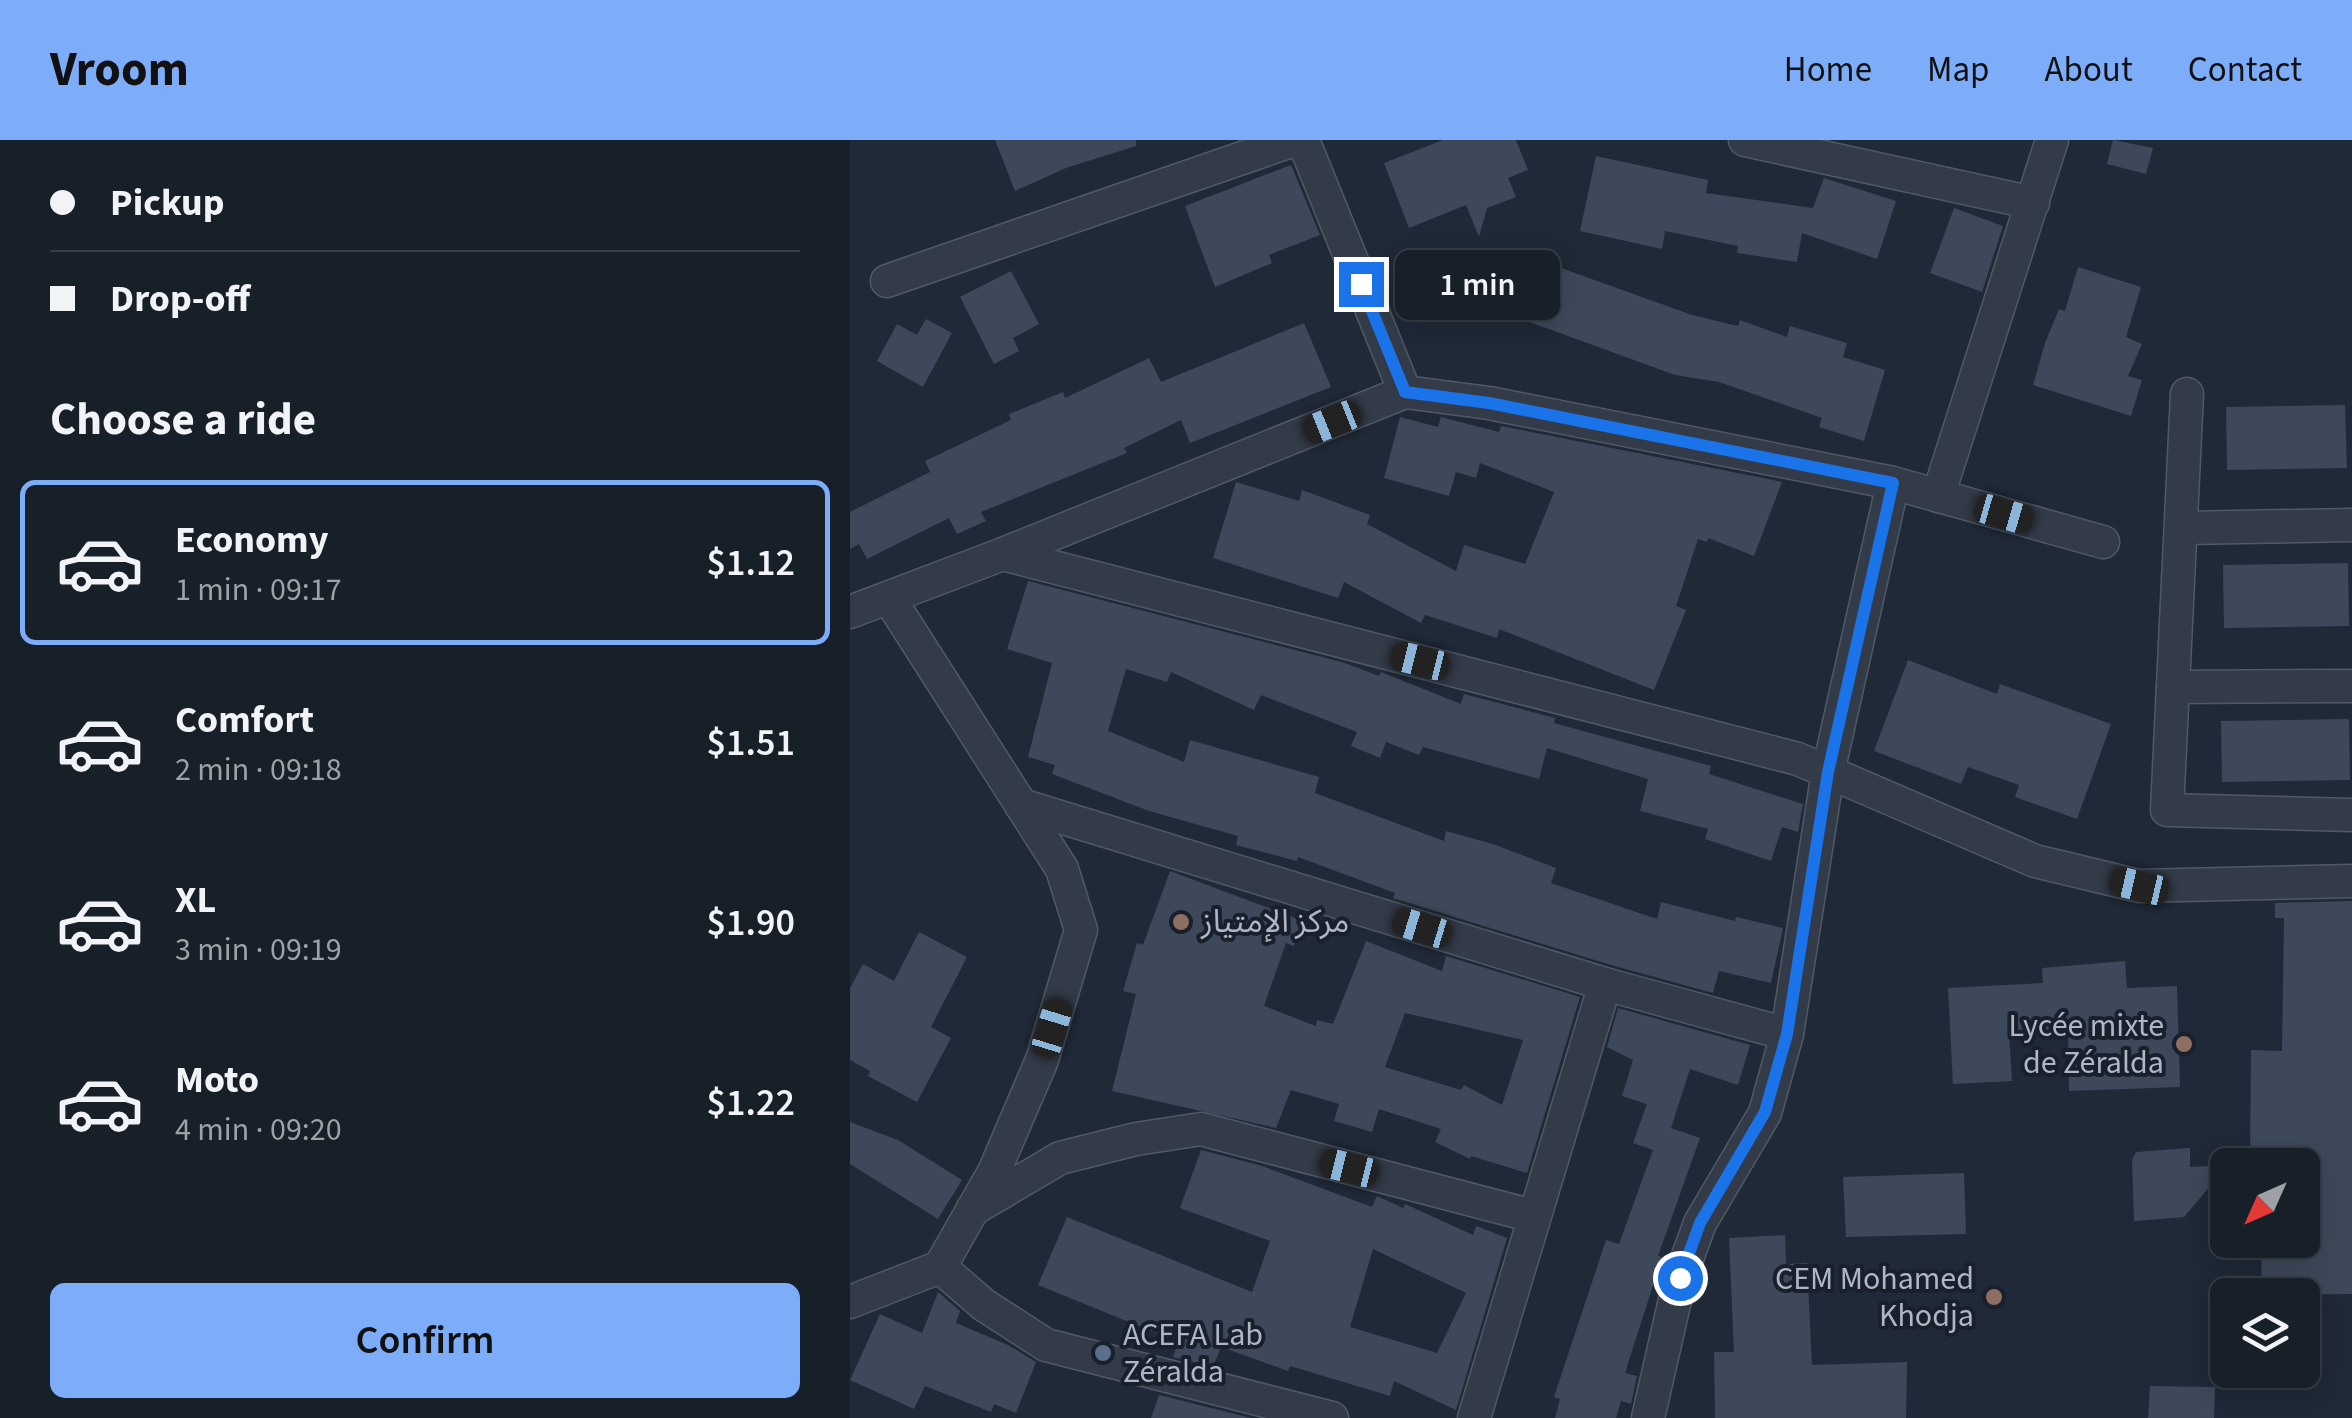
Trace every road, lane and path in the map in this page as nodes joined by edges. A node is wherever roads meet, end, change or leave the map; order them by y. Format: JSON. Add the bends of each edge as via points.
{"nodes":[{"id":1,"x":1294,"y":140,"type":"edge"},
{"id":2,"x":1303,"y":140,"type":"edge"},
{"id":3,"x":1745,"y":140,"type":"edge"},
{"id":4,"x":2052,"y":140,"type":"edge"},
{"id":5,"x":2032,"y":203,"type":"junction"},
{"id":6,"x":887,"y":281,"type":"dead end"},
{"id":7,"x":1405,"y":392,"type":"junction"},
{"id":8,"x":2188,"y":394,"type":"dead end"},
{"id":9,"x":1893,"y":483,"type":"junction"},
{"id":10,"x":1938,"y":496,"type":"junction"},
{"id":11,"x":2352,"y":525,"type":"edge"},
{"id":12,"x":2181,"y":528,"type":"junction"},
{"id":13,"x":2104,"y":542,"type":"dead end"},
{"id":14,"x":1003,"y":554,"type":"junction"},
{"id":15,"x":888,"y":598,"type":"junction"},
{"id":16,"x":850,"y":612,"type":"edge"},
{"id":17,"x":2173,"y":686,"type":"junction"},
{"id":18,"x":2352,"y":686,"type":"edge"},
{"id":19,"x":1828,"y":772,"type":"junction"},
{"id":20,"x":1020,"y":805,"type":"junction"},
{"id":21,"x":2352,"y":815,"type":"edge"},
{"id":22,"x":2352,"y":880,"type":"edge"},
{"id":23,"x":1604,"y":984,"type":"junction"},
{"id":24,"x":1787,"y":1034,"type":"junction"},
{"id":25,"x":968,"y":1212,"type":"junction"},
{"id":26,"x":1533,"y":1216,"type":"junction"},
{"id":27,"x":940,"y":1267,"type":"junction"},
{"id":28,"x":850,"y":1302,"type":"edge"},
{"id":29,"x":1332,"y":1418,"type":"edge"},
{"id":30,"x":1474,"y":1418,"type":"edge"},
{"id":31,"x":1648,"y":1418,"type":"edge"}],
"edges":[{"from":1,"to":6,"type":"street"},
{"from":2,"to":7,"type":"street"},
{"from":3,"to":5,"type":"street"},
{"from":4,"to":5,"type":"street"},
{"from":5,"to":10,"type":"street"},
{"from":7,"to":9,"type":"street"},
{"from":7,"to":14,"type":"street"},
{"from":8,"to":12,"type":"street"},
{"from":9,"to":10,"type":"street"},
{"from":9,"to":19,"type":"street"},
{"from":10,"to":13,"type":"street"},
{"from":11,"to":12,"type":"street"},
{"from":12,"to":17,"type":"street"},
{"from":14,"to":15,"type":"street"},
{"from":14,"to":19,"type":"street"},
{"from":15,"to":16,"type":"street"},
{"from":15,"to":20,"type":"street"},
{"from":17,"to":18,"type":"street"},
{"from":17,"to":21,"type":"street","via":[[2167,810]]},
{"from":19,"to":22,"type":"street","via":[[2035,860],[2139,886]]},
{"from":19,"to":24,"type":"street"},
{"from":20,"to":23,"type":"street"},
{"from":20,"to":25,"type":"street","via":[[1062,869],[1080,930],[1042,1060],[994,1172]]},
{"from":23,"to":24,"type":"street"},
{"from":23,"to":26,"type":"street"},
{"from":24,"to":31,"type":"street","via":[[1765,1112],[1700,1223],[1680,1278]]},
{"from":25,"to":26,"type":"street","via":[[1060,1158],[1202,1130]]},
{"from":25,"to":27,"type":"street"},
{"from":26,"to":30,"type":"street"},
{"from":27,"to":28,"type":"street"},
{"from":27,"to":29,"type":"street","via":[[1046,1345]]}]}
